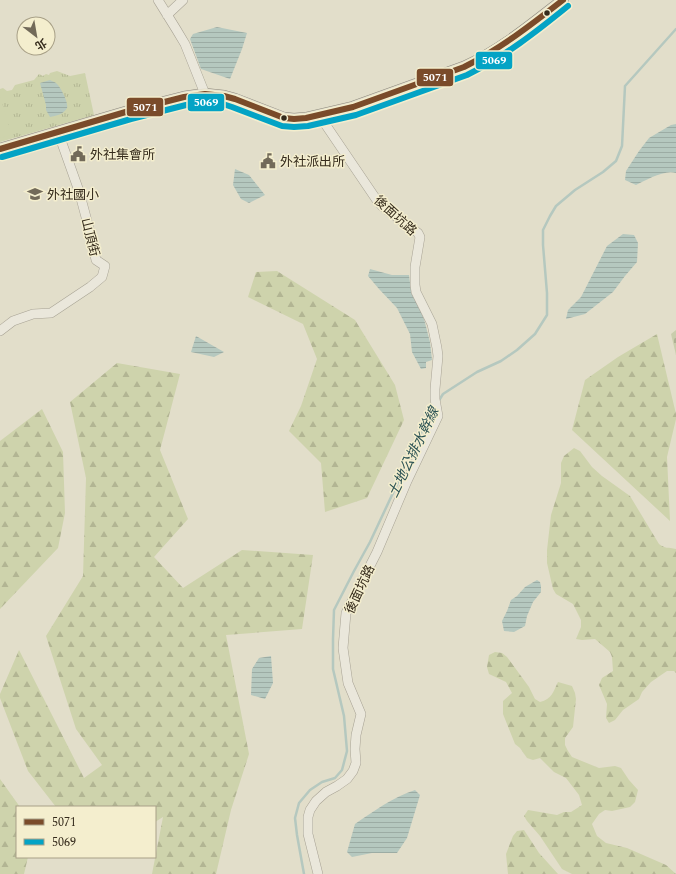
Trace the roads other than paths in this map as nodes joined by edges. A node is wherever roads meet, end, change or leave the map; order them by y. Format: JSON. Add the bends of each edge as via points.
{"nodes":[{"id":1,"x":158,"y":0,"type":"edge"},
{"id":2,"x":183,"y":0,"type":"edge"},
{"id":3,"x":563,"y":0,"type":"edge"},
{"id":4,"x":167,"y":15,"type":"junction"},
{"id":5,"x":205,"y":94,"type":"junction"},
{"id":6,"x":319,"y":115,"type":"junction"},
{"id":7,"x":58,"y":132,"type":"junction"},
{"id":8,"x":0,"y":149,"type":"edge"},
{"id":9,"x":0,"y":331,"type":"edge"},
{"id":10,"x":318,"y":874,"type":"edge"}],
"edges":[{"from":1,"to":4,"type":"street"},
{"from":2,"to":4,"type":"street"},
{"from":3,"to":6,"type":"main road","via":[[511,40],[479,60],[353,107]]},
{"from":4,"to":5,"type":"street","via":[[185,44]]},
{"from":5,"to":6,"type":"main road","via":[[235,98],[284,118]]},
{"from":5,"to":7,"type":"main road","via":[[129,111]]},
{"from":6,"to":10,"type":"street","name":"後面坑路","via":[[376,199],[420,237],[415,285],[432,324],[437,348],[435,399],[438,416],[377,552],[346,612],[343,648],[348,683],[361,714],[356,735],[356,763],[347,779],[326,792],[310,810],[308,834]]},
{"from":7,"to":8,"type":"main road"},
{"from":7,"to":9,"type":"street","name":"山頂街","via":[[79,191],[96,260],[105,266],[102,276],[90,287],[51,313],[33,314],[13,322]]}]}
